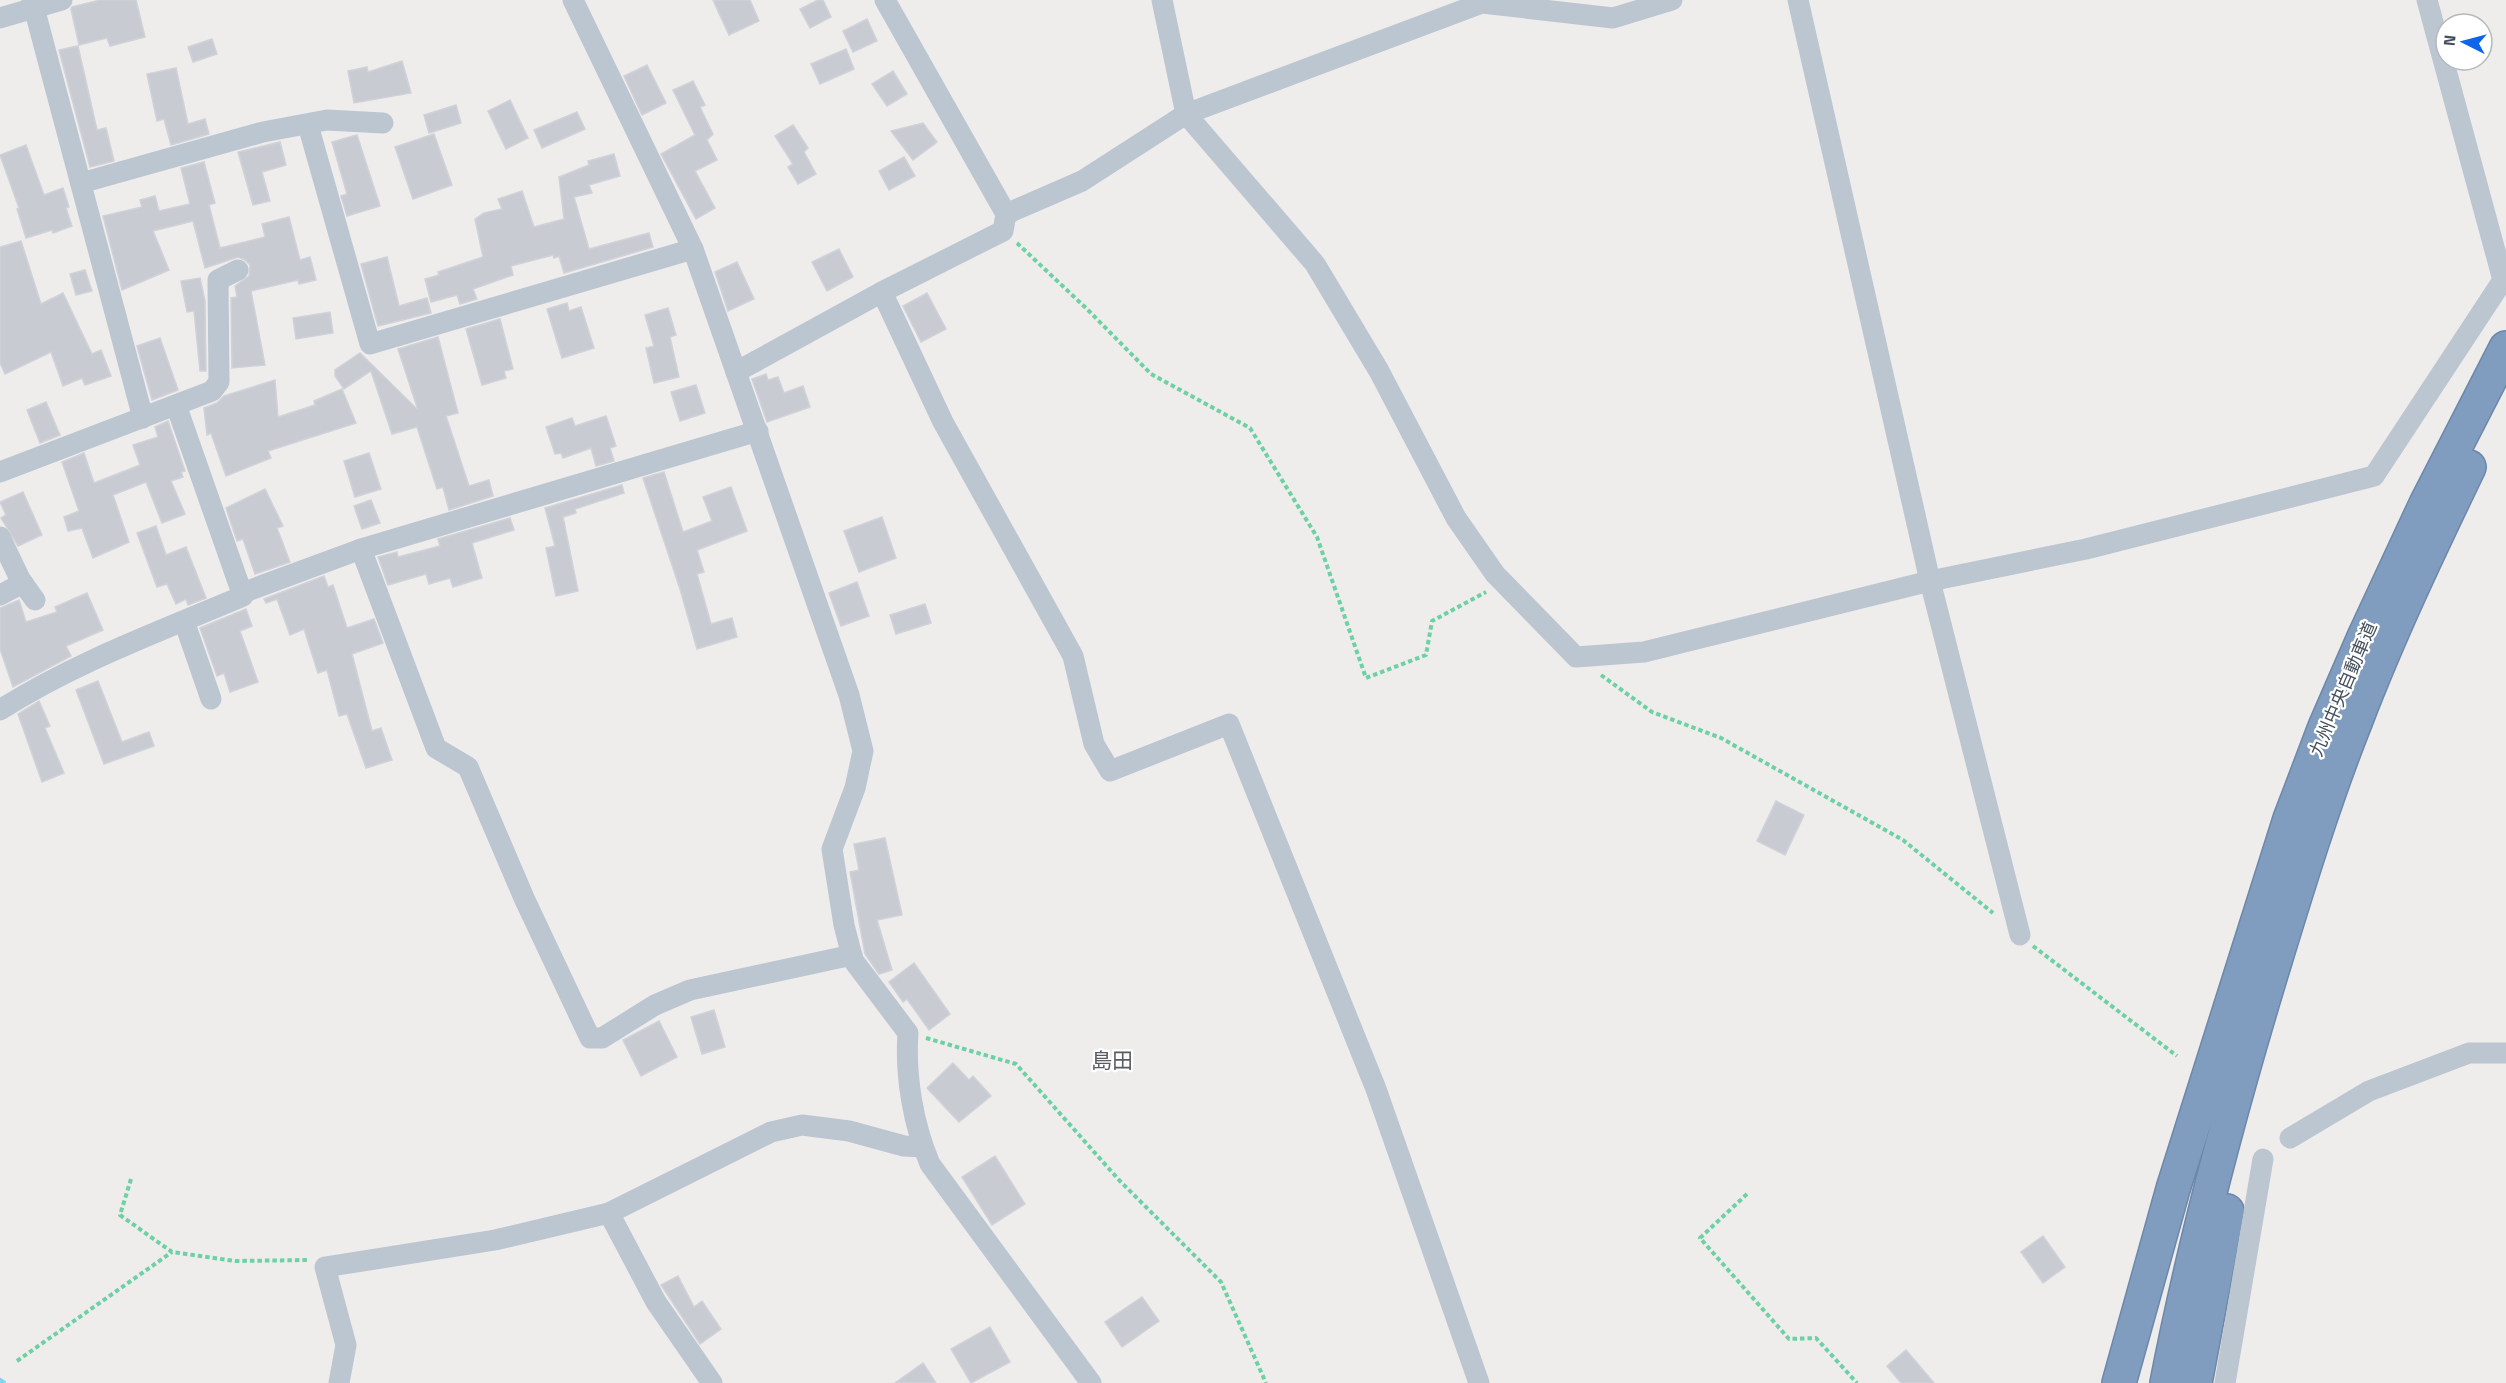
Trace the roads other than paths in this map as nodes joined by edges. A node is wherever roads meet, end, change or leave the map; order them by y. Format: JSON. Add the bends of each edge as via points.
{"nodes":[{"id":1,"x":62,"y":0,"type":"edge"},
{"id":2,"x":573,"y":0,"type":"edge"},
{"id":3,"x":885,"y":0,"type":"edge"},
{"id":4,"x":1162,"y":0,"type":"edge"},
{"id":5,"x":1672,"y":0,"type":"edge"},
{"id":6,"x":1798,"y":0,"type":"edge"},
{"id":7,"x":2427,"y":0,"type":"edge"},
{"id":8,"x":34,"y":4,"type":"edge"},
{"id":9,"x":0,"y":18,"type":"edge"},
{"id":10,"x":1186,"y":114,"type":"junction"},
{"id":11,"x":383,"y":123,"type":"dead end"},
{"id":12,"x":308,"y":125,"type":"junction"},
{"id":13,"x":81,"y":183,"type":"junction"},
{"id":14,"x":1004,"y":222,"type":"junction"},
{"id":15,"x":693,"y":249,"type":"junction"},
{"id":16,"x":238,"y":270,"type":"dead end"},
{"id":17,"x":882,"y":292,"type":"junction"},
{"id":18,"x":2506,"y":348,"type":"edge"},
{"id":19,"x":736,"y":372,"type":"junction"},
{"id":20,"x":2506,"y":392,"type":"edge"},
{"id":21,"x":176,"y":405,"type":"junction"},
{"id":22,"x":142,"y":418,"type":"junction"},
{"id":23,"x":758,"y":431,"type":"junction"},
{"id":24,"x":0,"y":472,"type":"edge"},
{"id":25,"x":0,"y":537,"type":"edge"},
{"id":26,"x":361,"y":549,"type":"junction"},
{"id":27,"x":1930,"y":581,"type":"junction"},
{"id":28,"x":242,"y":593,"type":"junction"},
{"id":29,"x":0,"y":595,"type":"edge"},
{"id":30,"x":184,"y":621,"type":"junction"},
{"id":31,"x":211,"y":699,"type":"dead end"},
{"id":32,"x":0,"y":710,"type":"edge"},
{"id":33,"x":2020,"y":935,"type":"road end"},
{"id":34,"x":2282,"y":939,"type":"junction"},
{"id":35,"x":852,"y":955,"type":"junction"},
{"id":36,"x":2218,"y":1046,"type":"junction"},
{"id":37,"x":2506,"y":1053,"type":"edge"},
{"id":38,"x":2290,"y":1138,"type":"dead end"},
{"id":39,"x":922,"y":1147,"type":"junction"},
{"id":40,"x":2263,"y":1159,"type":"dead end"},
{"id":41,"x":609,"y":1212,"type":"junction"},
{"id":42,"x":339,"y":1383,"type":"edge"},
{"id":43,"x":712,"y":1383,"type":"edge"},
{"id":44,"x":1091,"y":1383,"type":"edge"},
{"id":45,"x":1479,"y":1383,"type":"edge"},
{"id":46,"x":2119,"y":1383,"type":"edge"},
{"id":47,"x":2142,"y":1383,"type":"edge"},
{"id":48,"x":2167,"y":1383,"type":"edge"},
{"id":49,"x":2194,"y":1383,"type":"edge"},
{"id":50,"x":2225,"y":1383,"type":"edge"}],
"edges":[{"from":1,"to":8,"type":"street"},
{"from":2,"to":15,"type":"street"},
{"from":3,"to":14,"type":"street"},
{"from":4,"to":10,"type":"street"},
{"from":5,"to":10,"type":"street","via":[[1613,18],[1482,3]]},
{"from":6,"to":27,"type":"street"},
{"from":7,"to":27,"type":"street","via":[[2504,280],[2374,476],[2086,549]]},
{"from":8,"to":9,"type":"street"},
{"from":8,"to":13,"type":"street"},
{"from":10,"to":14,"type":"street","via":[[1082,181]]},
{"from":10,"to":27,"type":"street","via":[[1315,264],[1379,371],[1456,518],[1495,574],[1576,657],[1644,652]]},
{"from":11,"to":12,"type":"street","via":[[327,120]]},
{"from":12,"to":13,"type":"street","via":[[217,143]]},
{"from":12,"to":15,"type":"street","via":[[370,344]]},
{"from":13,"to":22,"type":"street"},
{"from":14,"to":17,"type":"street"},
{"from":15,"to":19,"type":"street"},
{"from":16,"to":21,"type":"street","via":[[218,280],[219,382],[212,391]]},
{"from":17,"to":19,"type":"street"},
{"from":17,"to":45,"type":"street","via":[[943,422],[1072,656],[1094,744],[1110,771],[1229,724],[1376,1089]]},
{"from":18,"to":36,"type":"highway","name":"九州中央自動車道","via":[[2426,504],[2325,727],[2283,841]]},
{"from":19,"to":23,"type":"street"},
{"from":20,"to":34,"type":"highway","name":"九州中央自動車道","via":[[2435,539],[2355,720]]},
{"from":21,"to":22,"type":"street"},
{"from":21,"to":28,"type":"street"},
{"from":22,"to":24,"type":"street"},
{"from":23,"to":26,"type":"street"},
{"from":23,"to":35,"type":"street","via":[[849,695],[862,751],[855,788],[832,849]]},
{"from":25,"to":29,"type":"street","via":[[29,591]]},
{"from":26,"to":28,"type":"street"},
{"from":26,"to":35,"type":"street","via":[[436,748],[468,767],[590,1038],[602,1038],[655,1005],[690,990]]},
{"from":27,"to":33,"type":"street"},
{"from":28,"to":30,"type":"street","via":[[243,596]]},
{"from":30,"to":31,"type":"street"},
{"from":30,"to":32,"type":"street","via":[[107,653]]},
{"from":34,"to":48,"type":"highway","via":[[2203,1214]]},
{"from":34,"to":49,"type":"highway"},
{"from":35,"to":39,"type":"street","via":[[908,1033],[910,1089]]},
{"from":36,"to":46,"type":"highway"},
{"from":36,"to":47,"type":"highway"},
{"from":37,"to":38,"type":"street","via":[[2469,1053],[2369,1091]]},
{"from":39,"to":41,"type":"street","via":[[802,1125],[771,1132]]},
{"from":39,"to":44,"type":"street","via":[[930,1164]]},
{"from":40,"to":50,"type":"street"},
{"from":41,"to":42,"type":"street","via":[[495,1240],[325,1268],[346,1345]]},
{"from":41,"to":43,"type":"street","via":[[656,1302]]}]}
